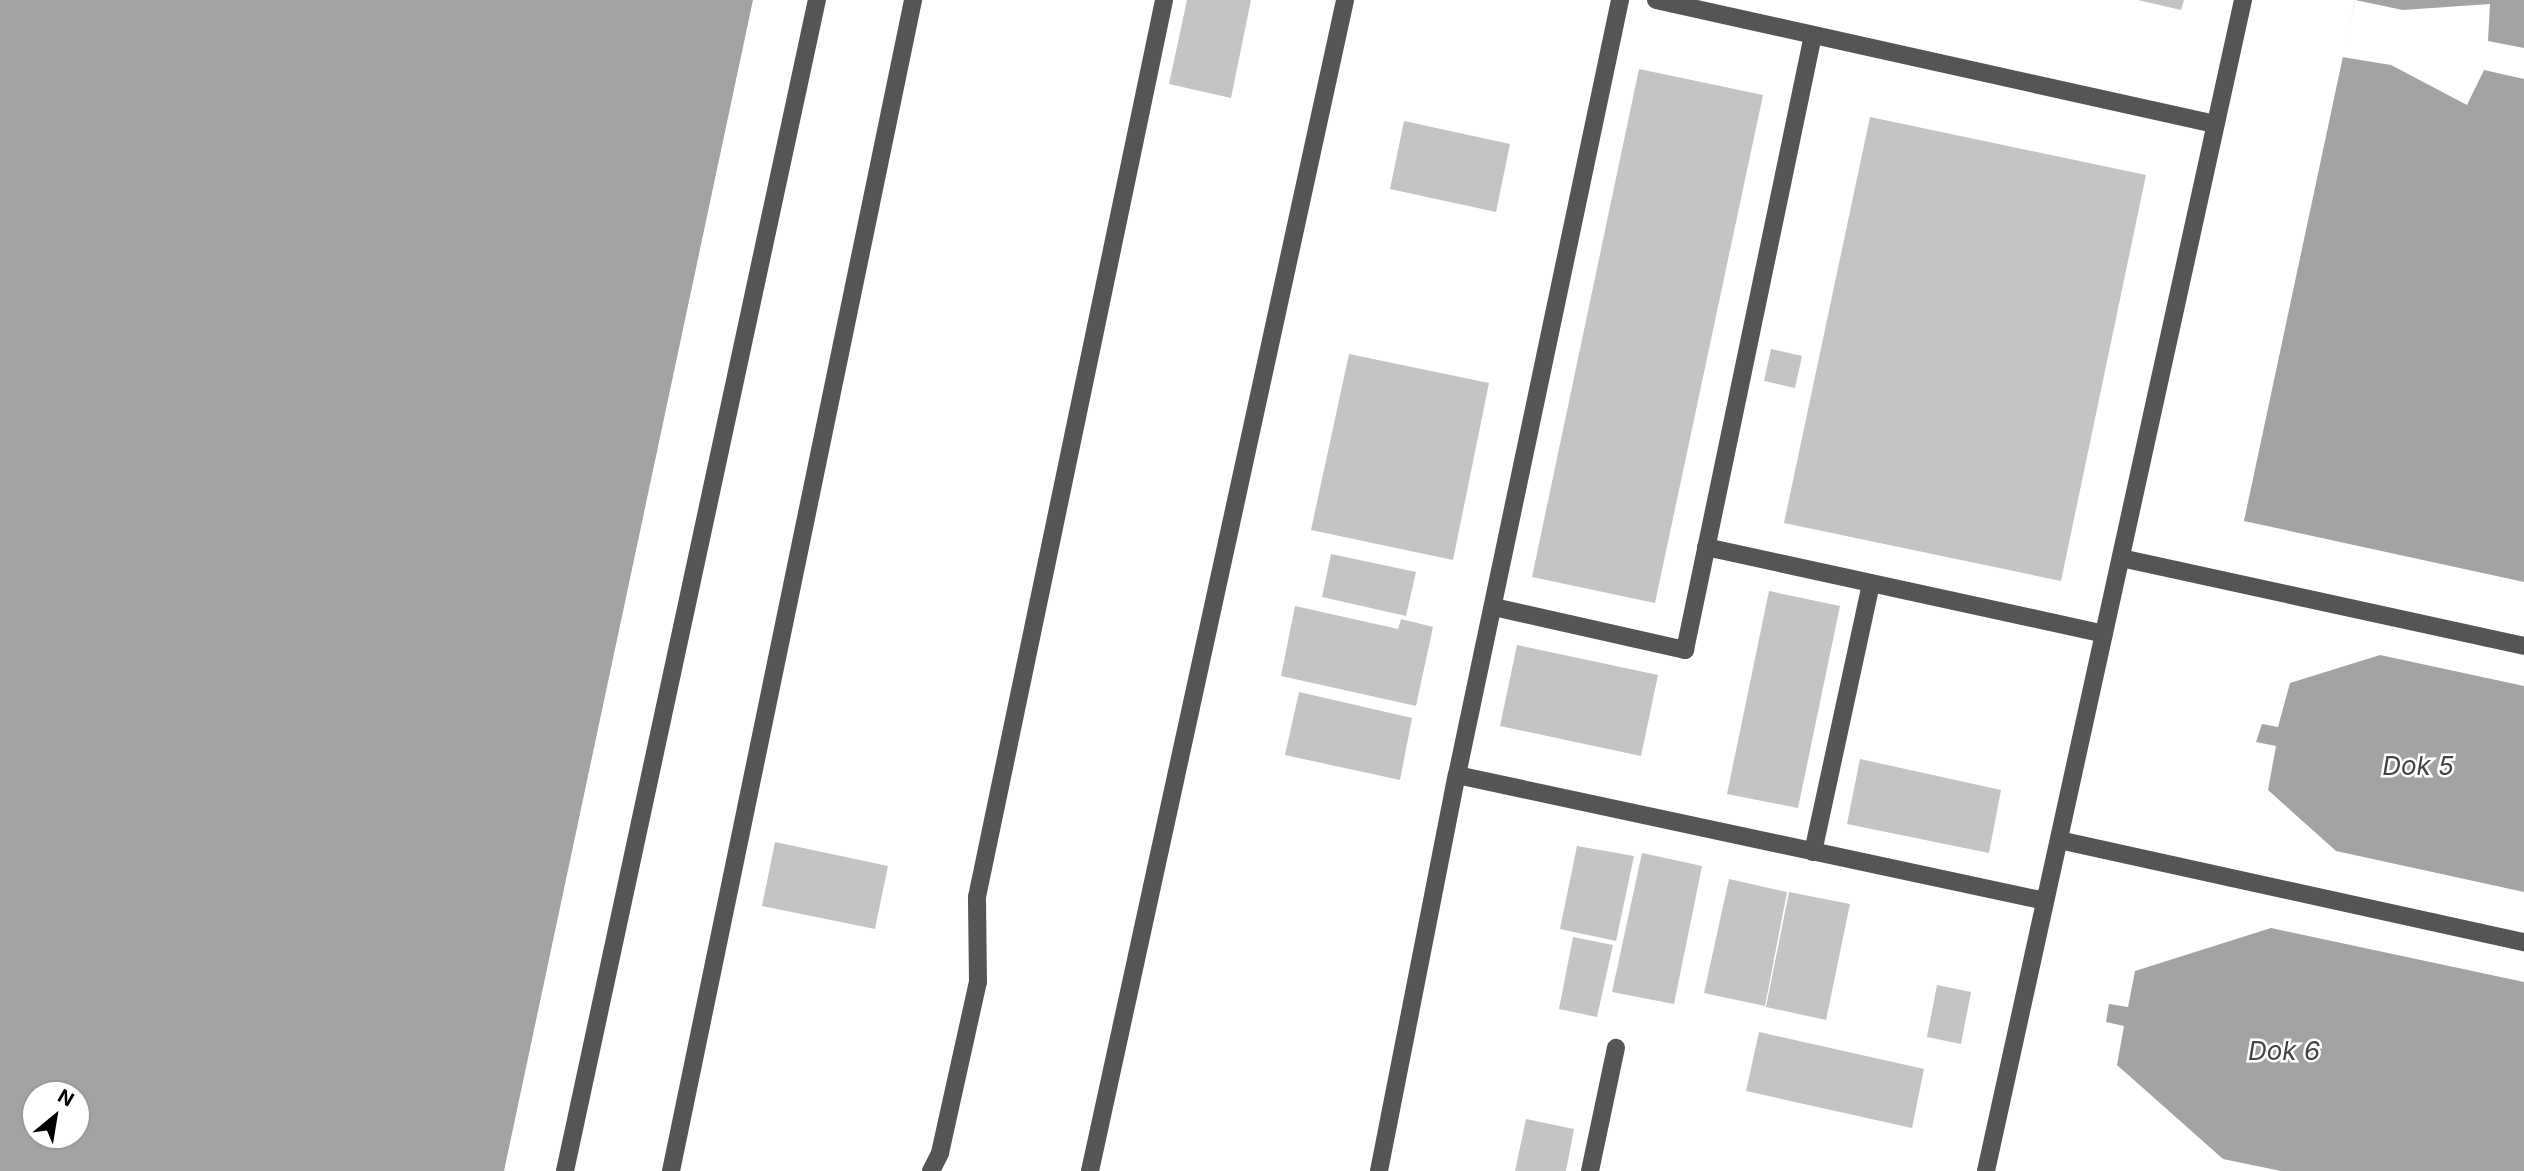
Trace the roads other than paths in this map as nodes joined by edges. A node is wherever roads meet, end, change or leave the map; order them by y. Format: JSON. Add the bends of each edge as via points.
{"nodes":[{"id":1,"x":817,"y":0,"type":"edge"},
{"id":2,"x":913,"y":0,"type":"edge"},
{"id":3,"x":1164,"y":0,"type":"edge"},
{"id":4,"x":1345,"y":0,"type":"edge"},
{"id":5,"x":1620,"y":0,"type":"edge"},
{"id":6,"x":1656,"y":0,"type":"edge"},
{"id":7,"x":2243,"y":0,"type":"edge"},
{"id":8,"x":1813,"y":35,"type":"junction"},
{"id":9,"x":2215,"y":124,"type":"junction"},
{"id":10,"x":1706,"y":547,"type":"junction"},
{"id":11,"x":2120,"y":558,"type":"junction"},
{"id":12,"x":1871,"y":583,"type":"junction"},
{"id":13,"x":1494,"y":607,"type":"junction"},
{"id":14,"x":2104,"y":634,"type":"junction"},
{"id":15,"x":2524,"y":646,"type":"edge"},
{"id":16,"x":1457,"y":775,"type":"junction"},
{"id":17,"x":2059,"y":840,"type":"junction"},
{"id":18,"x":1813,"y":852,"type":"junction"},
{"id":19,"x":2045,"y":901,"type":"junction"},
{"id":20,"x":2524,"y":942,"type":"edge"},
{"id":21,"x":1616,"y":1048,"type":"dead end"},
{"id":22,"x":565,"y":1171,"type":"edge"},
{"id":23,"x":671,"y":1171,"type":"edge"},
{"id":24,"x":931,"y":1171,"type":"edge"},
{"id":25,"x":1090,"y":1171,"type":"edge"},
{"id":26,"x":1379,"y":1171,"type":"edge"},
{"id":27,"x":1590,"y":1171,"type":"edge"},
{"id":28,"x":1986,"y":1171,"type":"edge"}],
"edges":[{"from":1,"to":22,"type":"lane"},
{"from":2,"to":23,"type":"lane"},
{"from":3,"to":24,"type":"lane","via":[[977,897],[978,982],[940,1153]]},
{"from":4,"to":25,"type":"lane"},
{"from":5,"to":13,"type":"lane"},
{"from":6,"to":8,"type":"lane"},
{"from":7,"to":9,"type":"lane"},
{"from":8,"to":9,"type":"lane"},
{"from":8,"to":10,"type":"lane"},
{"from":9,"to":11,"type":"lane"},
{"from":10,"to":12,"type":"lane"},
{"from":10,"to":13,"type":"lane","via":[[1685,650]]},
{"from":11,"to":14,"type":"lane"},
{"from":11,"to":15,"type":"lane"},
{"from":12,"to":14,"type":"lane"},
{"from":12,"to":18,"type":"lane"},
{"from":13,"to":16,"type":"lane"},
{"from":14,"to":17,"type":"lane"},
{"from":16,"to":18,"type":"lane"},
{"from":16,"to":26,"type":"lane"},
{"from":17,"to":19,"type":"lane"},
{"from":17,"to":20,"type":"lane"},
{"from":18,"to":19,"type":"lane"},
{"from":19,"to":28,"type":"lane"},
{"from":21,"to":27,"type":"lane"}]}
